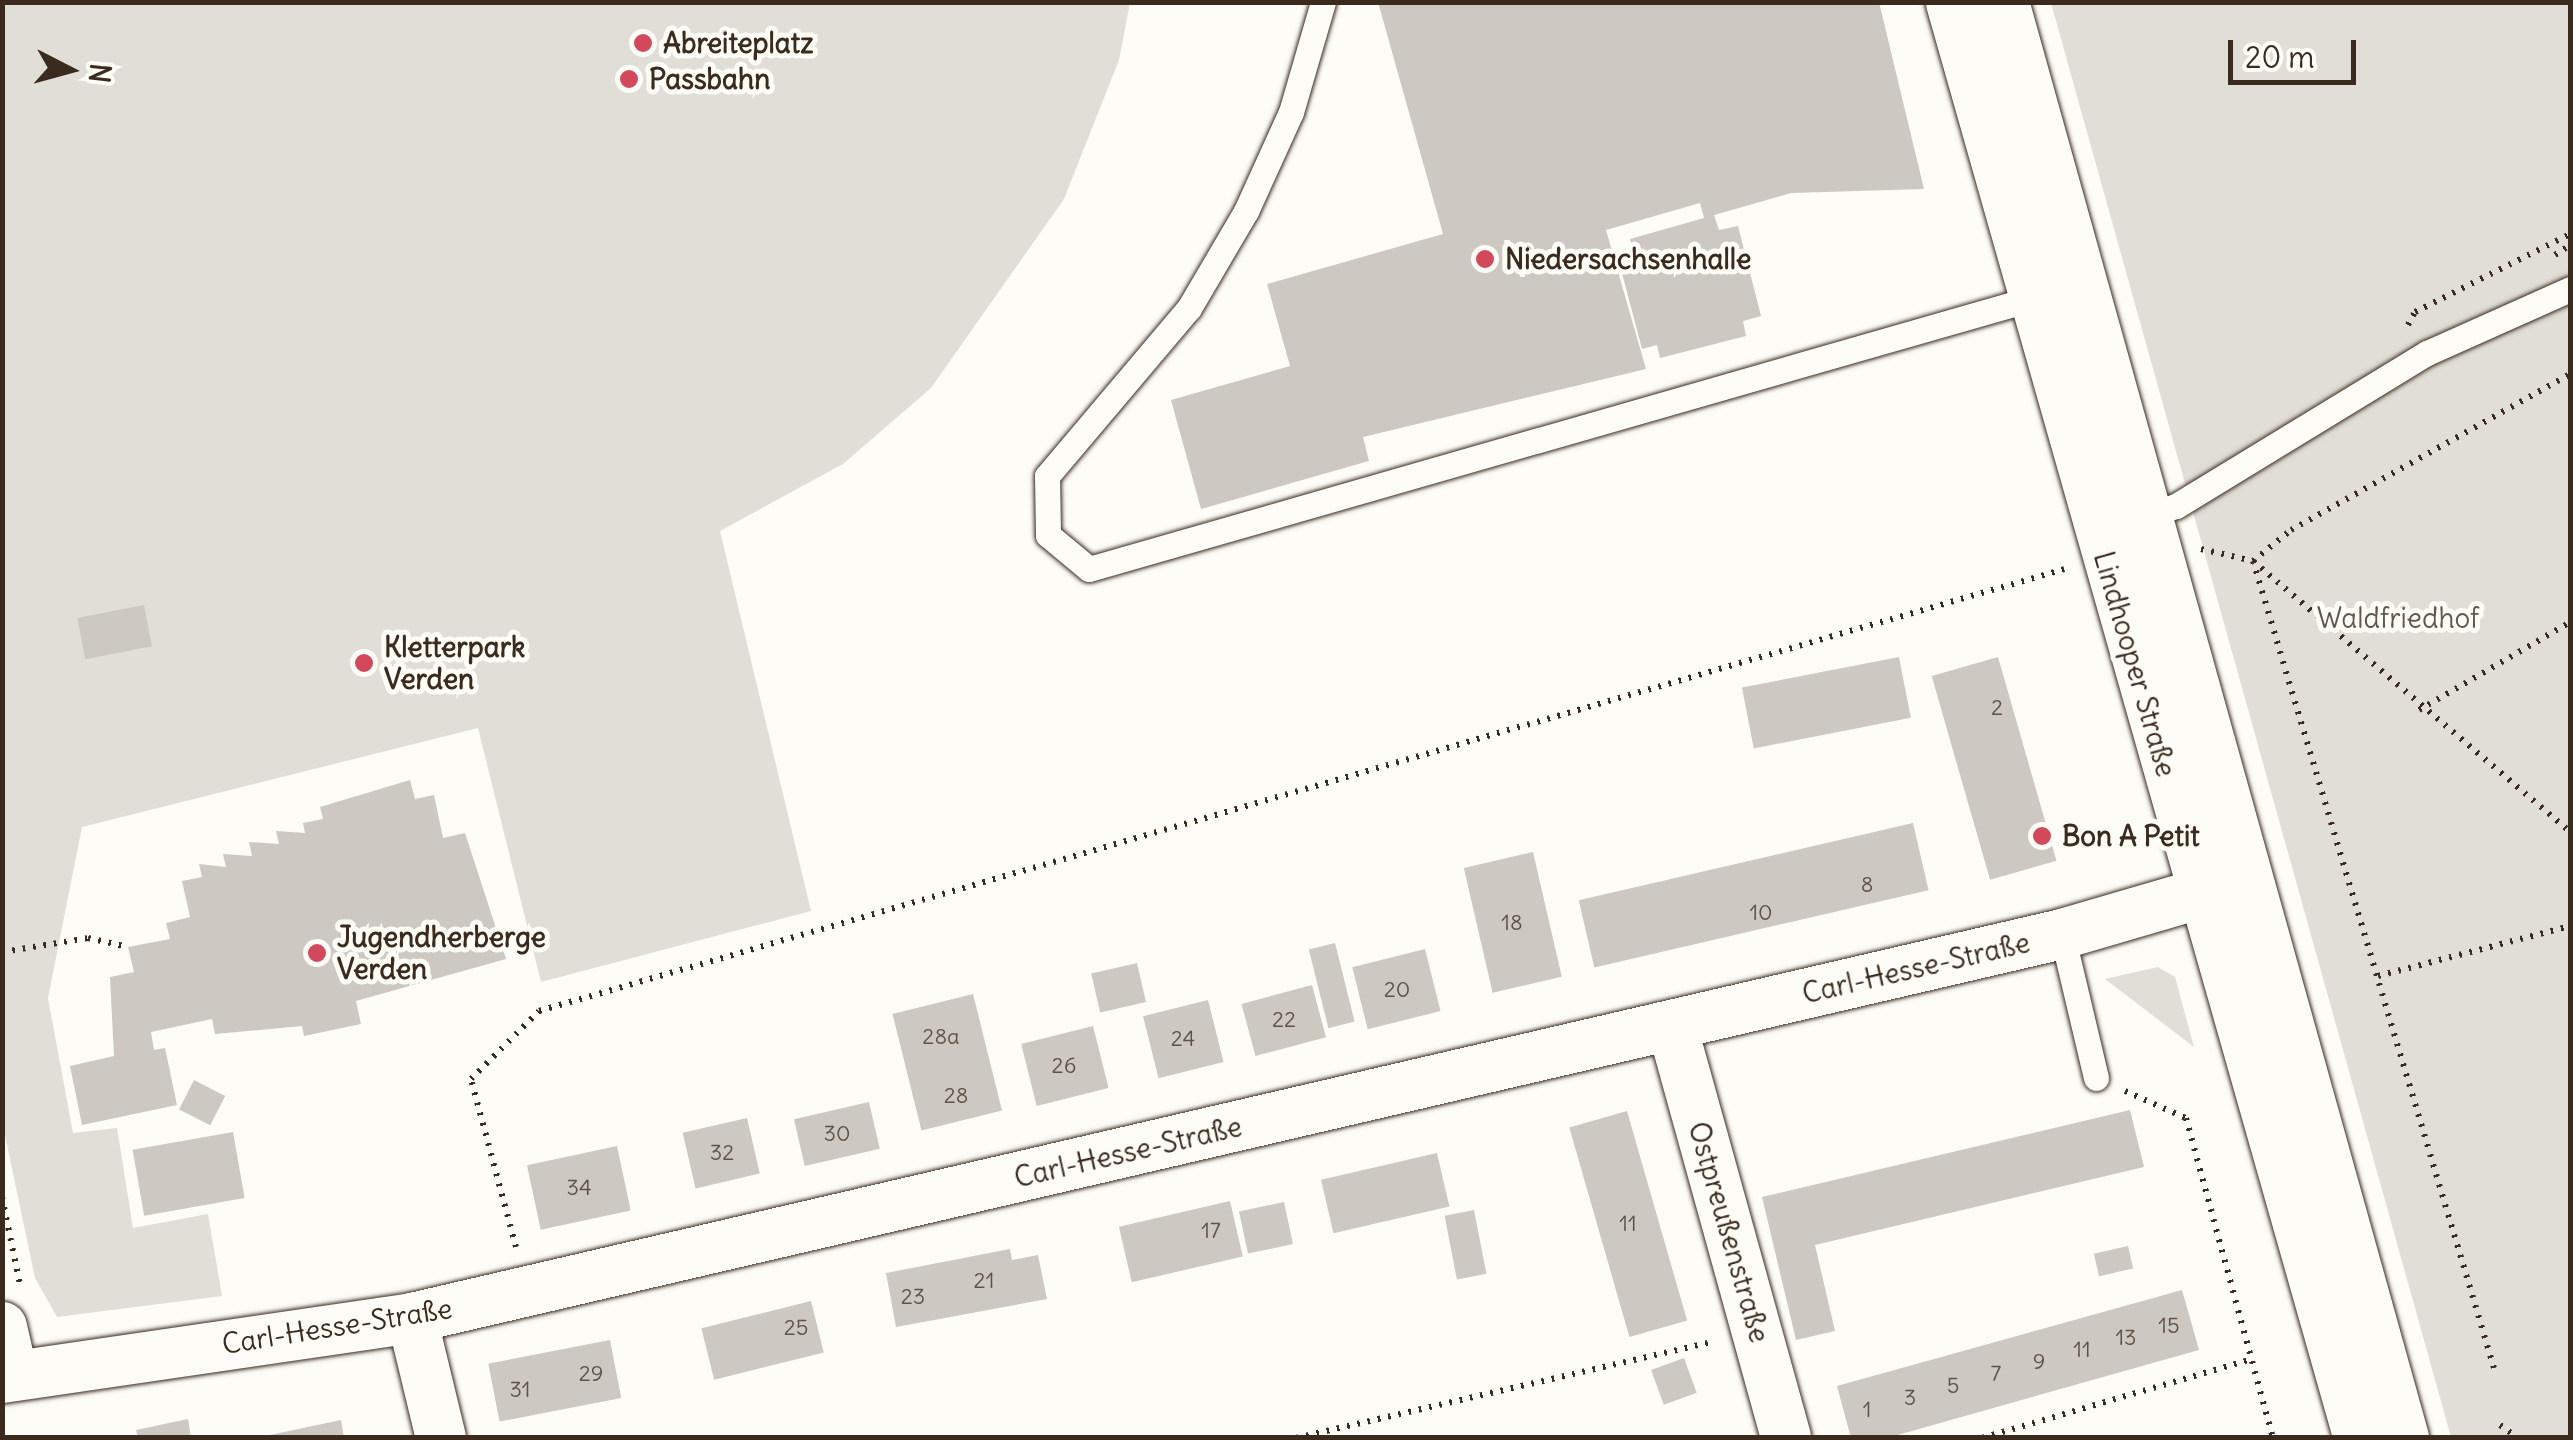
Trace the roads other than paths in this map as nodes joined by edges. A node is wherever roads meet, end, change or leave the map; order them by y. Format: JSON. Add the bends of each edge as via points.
{"nodes":[{"id":1,"x":1323,"y":2,"type":"edge"},
{"id":2,"x":1953,"y":2,"type":"edge"},
{"id":3,"x":2002,"y":2,"type":"edge"},
{"id":4,"x":2570,"y":290,"type":"edge"},
{"id":5,"x":2058,"y":291,"type":"junction"},
{"id":6,"x":2104,"y":537,"type":"junction"},
{"id":7,"x":2222,"y":888,"type":"junction"},
{"id":8,"x":2062,"y":934,"type":"junction"},
{"id":9,"x":1672,"y":1026,"type":"junction"},
{"id":10,"x":2096,"y":1078,"type":"road end"},
{"id":11,"x":14,"y":1316,"type":"edge"},
{"id":12,"x":412,"y":1318,"type":"junction"},
{"id":13,"x":8,"y":1377,"type":"edge"},
{"id":14,"x":441,"y":1438,"type":"edge"},
{"id":15,"x":1786,"y":1438,"type":"edge"},
{"id":16,"x":2361,"y":1438,"type":"edge"},
{"id":17,"x":2401,"y":1438,"type":"edge"}],
"edges":[{"from":1,"to":5,"type":"lane","via":[[1291,112],[1246,211],[1189,308],[1047,476],[1048,535],[1089,569]]},
{"from":2,"to":5,"type":"main road","name":"Lindhooper Straße"},
{"from":3,"to":5,"type":"main road","name":"Lindhooper Straße"},
{"from":4,"to":6,"type":"lane","via":[[2427,353]]},
{"from":5,"to":6,"type":"main road","name":"Lindhooper Straße"},
{"from":6,"to":7,"type":"main road","name":"Lindhooper Straße"},
{"from":7,"to":8,"type":"street","name":"Carl-Hesse-Straße"},
{"from":7,"to":16,"type":"main road","name":"Lindhooper Straße"},
{"from":7,"to":17,"type":"main road","name":"Lindhooper Straße"},
{"from":8,"to":9,"type":"street","name":"Carl-Hesse-Straße"},
{"from":8,"to":10,"type":"lane"},
{"from":9,"to":12,"type":"street","name":"Carl-Hesse-Straße"},
{"from":9,"to":15,"type":"street","name":"Ostpreußenstraße"},
{"from":11,"to":13,"type":"street"},
{"from":12,"to":13,"type":"street","name":"Carl-Hesse-Straße"},
{"from":12,"to":14,"type":"street"}]}
